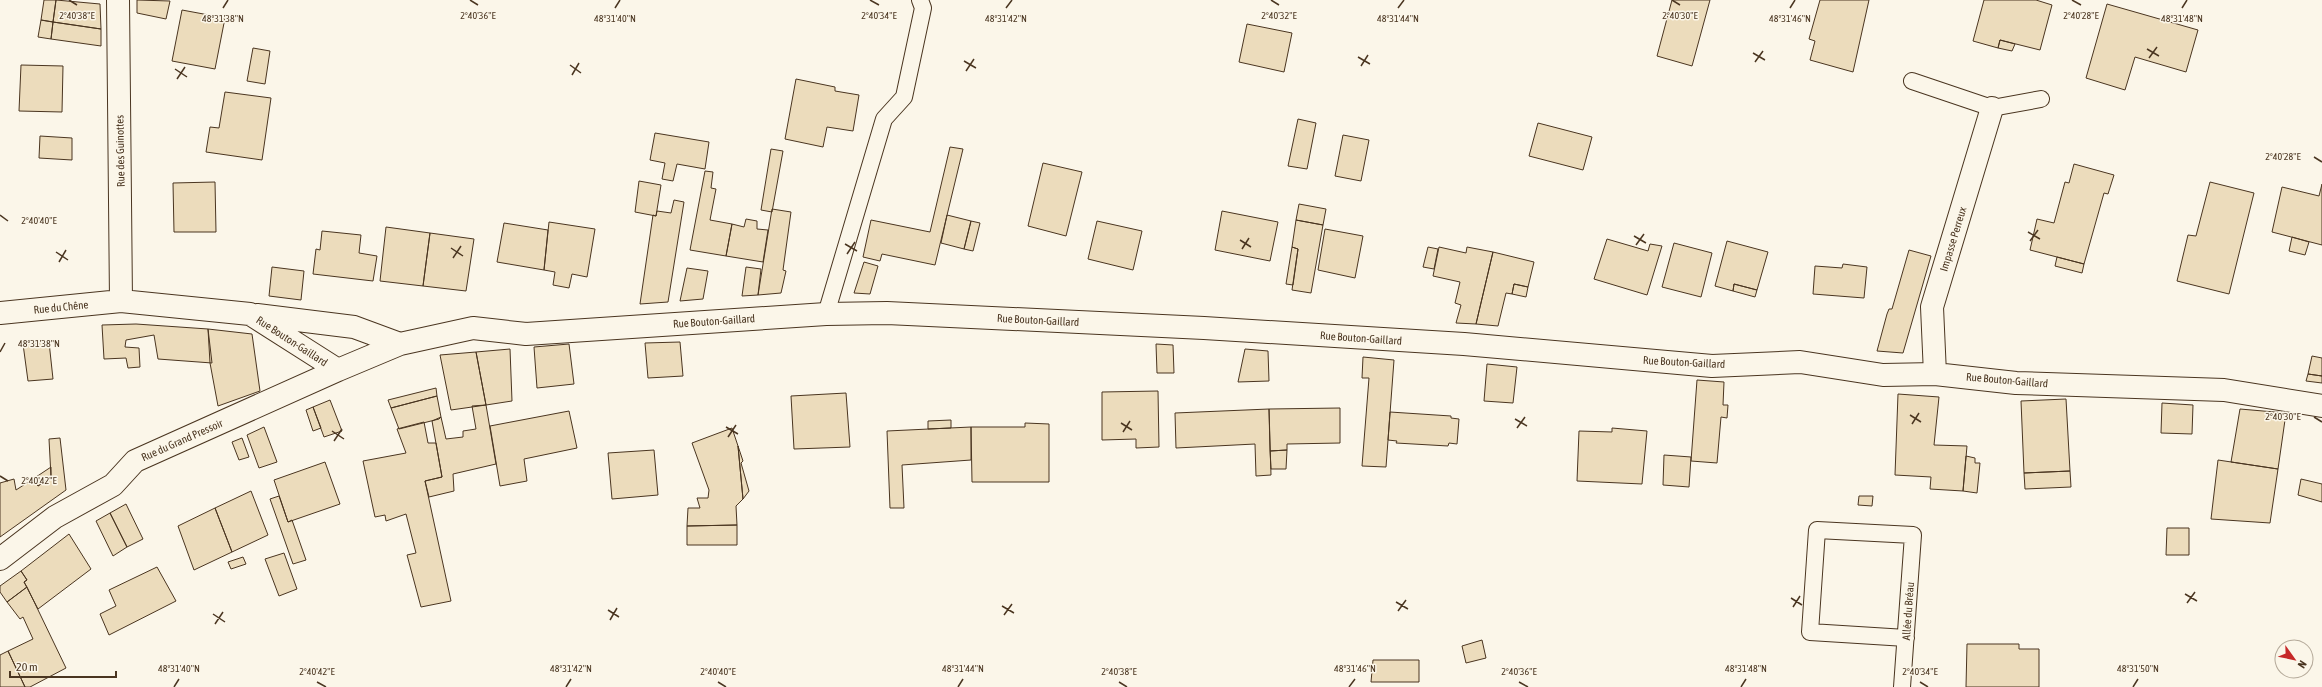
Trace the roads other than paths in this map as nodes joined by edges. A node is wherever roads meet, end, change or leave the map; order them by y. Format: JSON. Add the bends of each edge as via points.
{"nodes":[{"id":1,"x":118,"y":0,"type":"edge"},
{"id":2,"x":920,"y":0,"type":"edge"},
{"id":3,"x":1912,"y":81,"type":"dead end"},
{"id":4,"x":2041,"y":99,"type":"dead end"},
{"id":5,"x":1992,"y":108,"type":"junction"},
{"id":6,"x":121,"y":301,"type":"junction"},
{"id":7,"x":0,"y":313,"type":"edge"},
{"id":8,"x":250,"y":314,"type":"junction"},
{"id":9,"x":826,"y":314,"type":"junction"},
{"id":10,"x":400,"y":344,"type":"junction"},
{"id":11,"x":338,"y":370,"type":"junction"},
{"id":12,"x":1935,"y":374,"type":"junction"},
{"id":13,"x":2322,"y":406,"type":"edge"},
{"id":14,"x":0,"y":559,"type":"edge"},
{"id":15,"x":1906,"y":638,"type":"junction"},
{"id":16,"x":1902,"y":687,"type":"edge"}],
"edges":[{"from":1,"to":6,"type":"street","name":"Rue des Guinottes"},
{"from":2,"to":9,"type":"lane","via":[[922,8],[904,97],[884,119]]},
{"from":3,"to":5,"type":"lane"},
{"from":4,"to":5,"type":"lane"},
{"from":5,"to":12,"type":"street","name":"Impasse Perreux","via":[[1932,307]]},
{"from":6,"to":7,"type":"street","name":"Rue du Chêne"},
{"from":6,"to":8,"type":"street","name":"Rue Bouton-Gaillard"},
{"from":8,"to":10,"type":"street","name":"Rue Bouton-Gaillard","via":[[354,327]]},
{"from":8,"to":11,"type":"street","name":"Rue Bouton-Gaillard"},
{"from":9,"to":10,"type":"street","name":"Rue Bouton-Gaillard","via":[[526,334],[473,328]]},
{"from":9,"to":12,"type":"street","name":"Rue Bouton-Gaillard","via":[[887,313],[1204,328],[1464,344],[1712,366],[1800,362],[1883,375]]},
{"from":10,"to":11,"type":"street","name":"Rue Bouton-Gaillard"},
{"from":11,"to":14,"type":"street","name":"Rue du Grand Pressoir","via":[[135,461],[113,485],[55,517]]},
{"from":12,"to":13,"type":"street","name":"Rue Bouton-Gaillard","via":[[2016,382],[2224,390]]},
{"from":15,"to":15,"type":"lane","name":"Allée du Bréau","via":[[1913,535],[1817,530],[1810,632]]},
{"from":15,"to":16,"type":"lane","name":"Allée du Bréau"}]}
